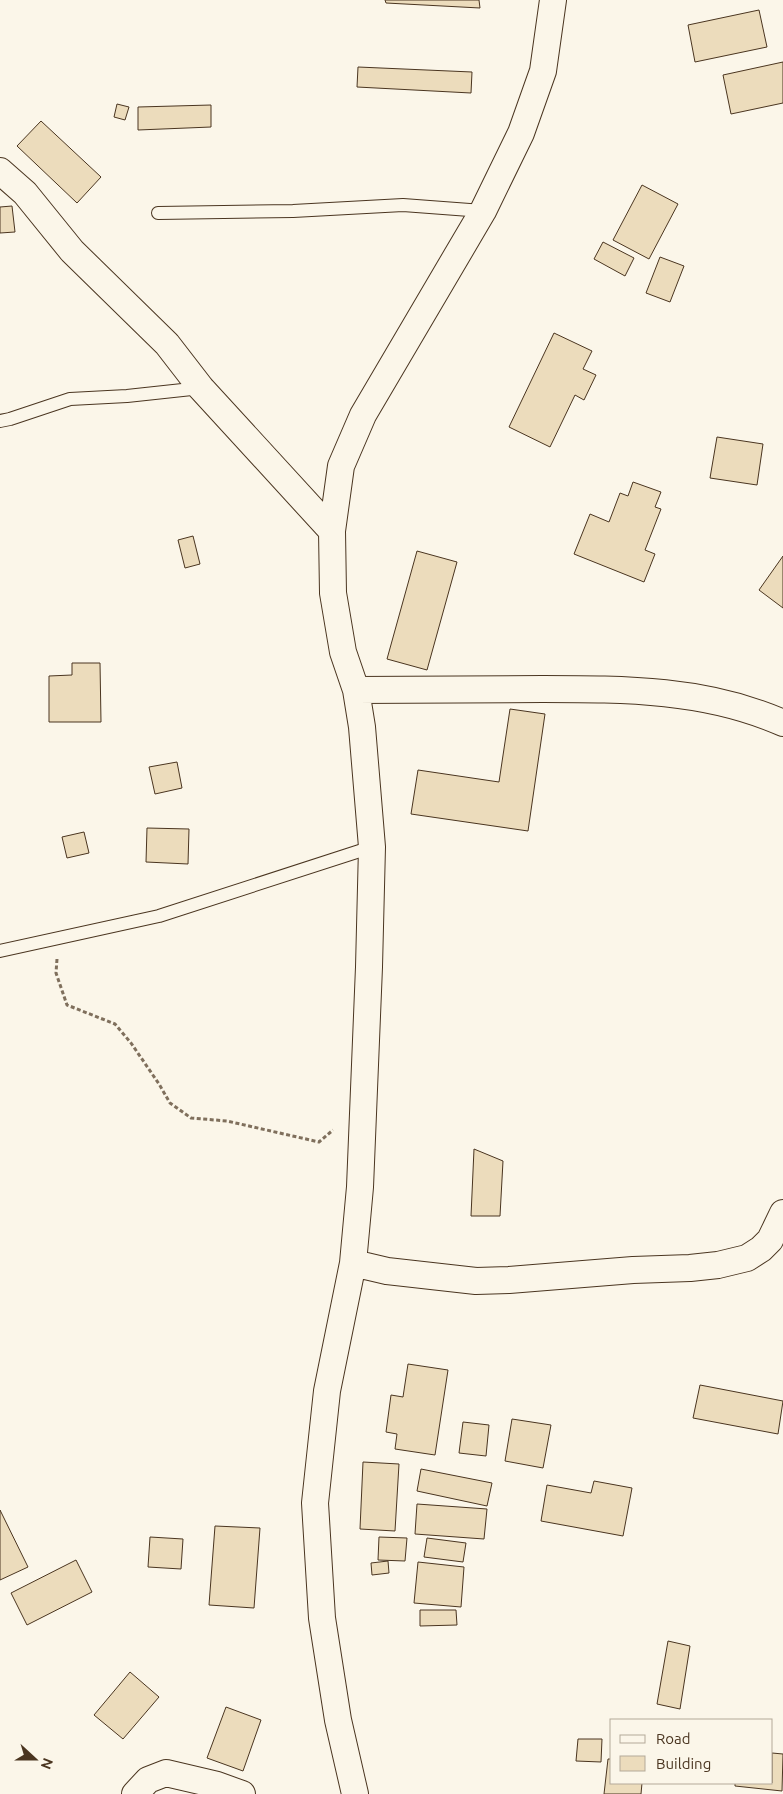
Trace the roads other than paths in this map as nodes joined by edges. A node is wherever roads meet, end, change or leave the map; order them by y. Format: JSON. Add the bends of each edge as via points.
{"nodes":[{"id":1,"x":553,"y":0,"type":"edge"},
{"id":2,"x":0,"y":171,"type":"edge"},
{"id":3,"x":483,"y":211,"type":"junction"},
{"id":4,"x":158,"y":213,"type":"dead end"},
{"id":5,"x":201,"y":388,"type":"junction"},
{"id":6,"x":0,"y":421,"type":"edge"},
{"id":7,"x":332,"y":531,"type":"junction"},
{"id":8,"x":356,"y":690,"type":"junction"},
{"id":9,"x":783,"y":723,"type":"edge"},
{"id":10,"x":372,"y":847,"type":"junction"},
{"id":11,"x":0,"y":951,"type":"edge"},
{"id":12,"x":783,"y":1213,"type":"edge"},
{"id":13,"x":353,"y":1263,"type":"junction"},
{"id":14,"x":134,"y":1794,"type":"edge"},
{"id":15,"x":242,"y":1794,"type":"edge"},
{"id":16,"x":355,"y":1794,"type":"edge"}],
"edges":[{"from":1,"to":3,"type":"street","via":[[543,71],[521,133]]},
{"from":2,"to":5,"type":"street","via":[[25,193],[72,251],[167,344]]},
{"from":3,"to":4,"type":"lane","via":[[403,204],[293,211]]},
{"from":3,"to":7,"type":"street","via":[[363,414],[341,466]]},
{"from":5,"to":6,"type":"lane","via":[[70,399]]},
{"from":5,"to":7,"type":"street"},
{"from":7,"to":8,"type":"street","via":[[334,593],[343,652]]},
{"from":8,"to":9,"type":"street","via":[[634,690],[683,694],[768,716]]},
{"from":8,"to":10,"type":"street"},
{"from":10,"to":11,"type":"lane","via":[[159,916]]},
{"from":10,"to":13,"type":"street","via":[[360,1187]]},
{"from":12,"to":13,"type":"street","via":[[770,1240],[761,1249],[747,1258],[708,1266],[476,1280],[388,1271]]},
{"from":13,"to":16,"type":"street","via":[[327,1391],[314,1502],[322,1618],[338,1720]]},
{"from":14,"to":15,"type":"street","via":[[148,1780],[166,1773]]}]}
